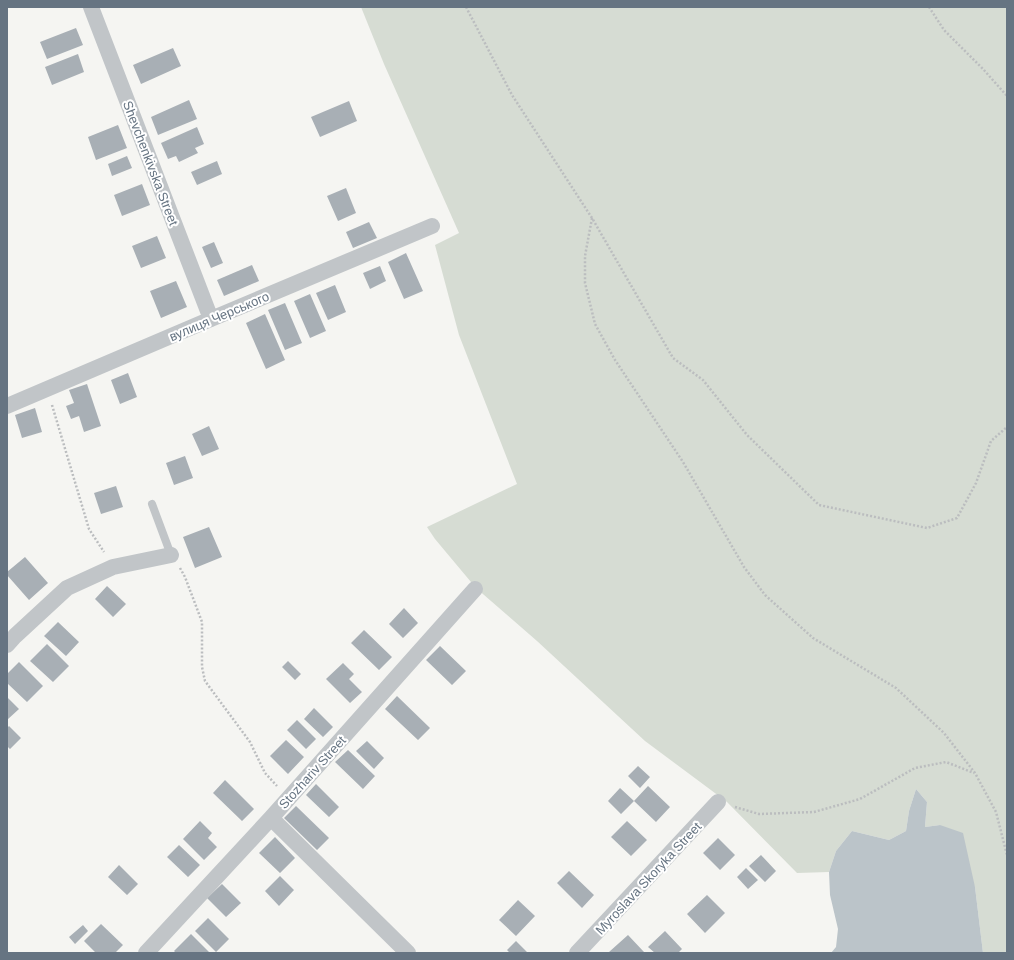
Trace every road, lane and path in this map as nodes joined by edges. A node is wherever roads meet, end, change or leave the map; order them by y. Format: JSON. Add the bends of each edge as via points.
{"nodes":[{"id":1,"x":91,"y":7,"type":"edge"},
{"id":2,"x":466,"y":7,"type":"edge"},
{"id":3,"x":929,"y":7,"type":"edge"},
{"id":4,"x":1007,"y":96,"type":"edge"},
{"id":5,"x":592,"y":218,"type":"junction"},
{"id":6,"x":432,"y":226,"type":"dead end"},
{"id":7,"x":211,"y":319,"type":"junction"},
{"id":8,"x":47,"y":389,"type":"junction"},
{"id":9,"x":7,"y":406,"type":"edge"},
{"id":10,"x":1007,"y":427,"type":"edge"},
{"id":11,"x":152,"y":504,"type":"dead end"},
{"id":12,"x":172,"y":555,"type":"junction"},
{"id":13,"x":113,"y":567,"type":"junction"},
{"id":14,"x":475,"y":589,"type":"dead end"},
{"id":15,"x":7,"y":645,"type":"edge"},
{"id":16,"x":975,"y":773,"type":"junction"},
{"id":17,"x":288,"y":798,"type":"junction"},
{"id":18,"x":718,"y":802,"type":"joint"},
{"id":19,"x":271,"y":818,"type":"junction"},
{"id":20,"x":1007,"y":855,"type":"edge"},
{"id":21,"x":146,"y":953,"type":"edge"},
{"id":22,"x":408,"y":953,"type":"edge"},
{"id":23,"x":577,"y":953,"type":"edge"}],
"edges":[{"from":1,"to":7,"type":"street","name":"Shevchenkivska Street"},
{"from":2,"to":5,"type":"path","via":[[512,95]]},
{"from":3,"to":4,"type":"path","via":[[944,30]]},
{"from":5,"to":10,"type":"path","via":[[673,358],[703,380],[747,435],[819,505],[928,528],[957,518],[976,483],[992,441]]},
{"from":5,"to":16,"type":"path","via":[[585,256],[585,283],[595,324],[615,360],[683,462],[744,567],[765,595],[813,638],[896,688],[944,733]]},
{"from":6,"to":7,"type":"street","name":"вулиця Черського"},
{"from":7,"to":8,"type":"street","name":"вулиця Черського"},
{"from":8,"to":9,"type":"street","name":"вулиця Черського"},
{"from":8,"to":13,"type":"path","via":[[89,529]]},
{"from":11,"to":12,"type":"lane"},
{"from":12,"to":13,"type":"street"},
{"from":12,"to":17,"type":"path","via":[[185,577],[202,622],[202,667],[205,681],[250,742],[265,773]]},
{"from":13,"to":15,"type":"street","via":[[66,588]]},
{"from":14,"to":17,"type":"street","name":"Stozhariv Street"},
{"from":16,"to":18,"type":"path","via":[[946,762],[915,768],[860,799],[814,812],[759,814]]},
{"from":16,"to":20,"type":"path","via":[[996,812]]},
{"from":17,"to":19,"type":"street","name":"Stozhariv Street"},
{"from":18,"to":23,"type":"street","name":"Myroslava Skoryka Street"},
{"from":19,"to":21,"type":"street","name":"Stozhariv Street"},
{"from":19,"to":22,"type":"street"}]}
